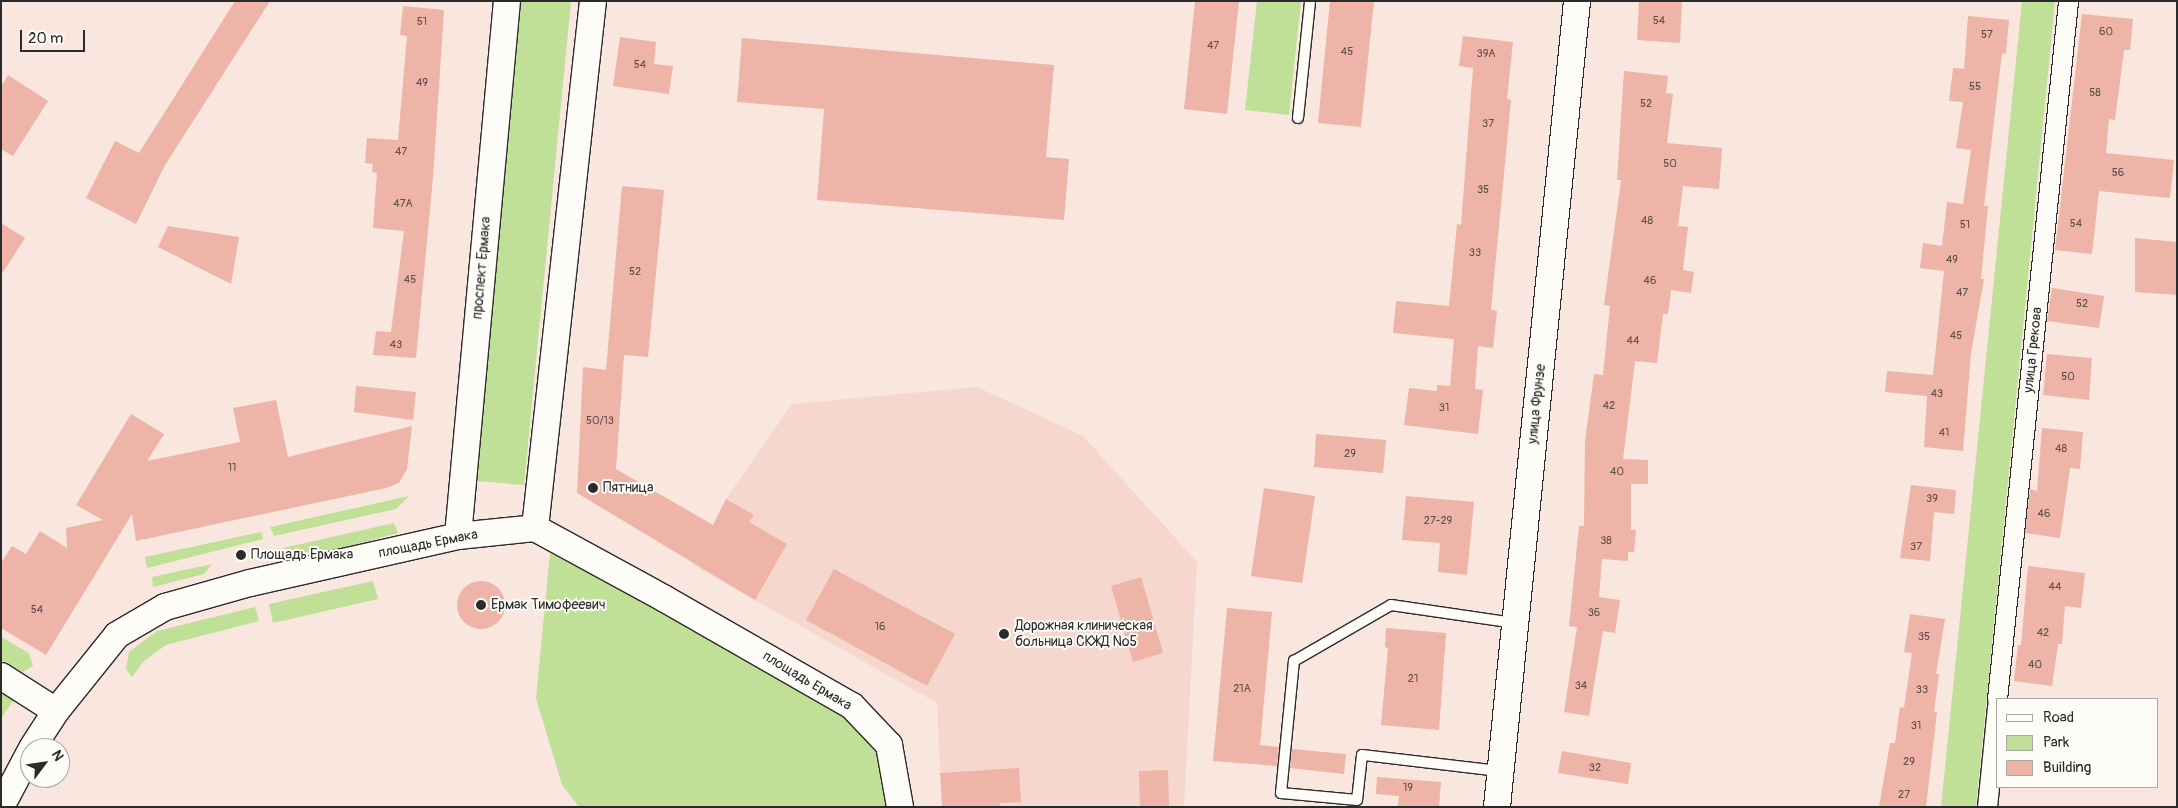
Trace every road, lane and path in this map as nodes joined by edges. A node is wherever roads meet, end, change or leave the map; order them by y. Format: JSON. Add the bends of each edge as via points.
{"nodes":[{"id":1,"x":507,"y":1,"type":"edge"},
{"id":2,"x":593,"y":1,"type":"edge"},
{"id":3,"x":1310,"y":1,"type":"edge"},
{"id":4,"x":1576,"y":1,"type":"edge"},
{"id":5,"x":2068,"y":1,"type":"edge"},
{"id":6,"x":1298,"y":118,"type":"dead end"},
{"id":7,"x":535,"y":528,"type":"junction"},
{"id":8,"x":458,"y":536,"type":"junction"},
{"id":9,"x":1515,"y":624,"type":"junction"},
{"id":10,"x":1,"y":676,"type":"edge"},
{"id":11,"x":1998,"y":698,"type":"edge"},
{"id":12,"x":56,"y":711,"type":"junction"},
{"id":13,"x":1996,"y":716,"type":"edge"},
{"id":14,"x":38,"y":738,"type":"edge"},
{"id":15,"x":20,"y":767,"type":"edge"},
{"id":16,"x":1500,"y":771,"type":"junction"},
{"id":17,"x":5,"y":790,"type":"edge"},
{"id":18,"x":900,"y":807,"type":"edge"},
{"id":19,"x":1497,"y":807,"type":"edge"},
{"id":20,"x":1987,"y":807,"type":"edge"}],
"edges":[{"from":1,"to":8,"type":"main road","name":"проспект Ермака"},
{"from":2,"to":7,"type":"main road"},
{"from":3,"to":6,"type":"lane"},
{"from":4,"to":9,"type":"main road","name":"улица Фрунзе"},
{"from":5,"to":11,"type":"street","name":"улица Грекова"},
{"from":7,"to":8,"type":"main road","name":"площадь Ермака"},
{"from":7,"to":18,"type":"main road","name":"площадь Ермака","via":[[665,598],[852,706],[890,745]]},
{"from":8,"to":12,"type":"main road","name":"площадь Ермака","via":[[250,583],[164,607],[116,635]]},
{"from":9,"to":16,"type":"main road","name":"улица Фрунзе"},
{"from":9,"to":16,"type":"lane","via":[[1391,605],[1294,661],[1281,793],[1356,800],[1362,755]]},
{"from":10,"to":12,"type":"main road"},
{"from":12,"to":14,"type":"main road","name":"площадь Ермака"},
{"from":13,"to":20,"type":"street"},
{"from":15,"to":17,"type":"main road"},
{"from":16,"to":19,"type":"main road","name":"улица Фрунзе"}]}
